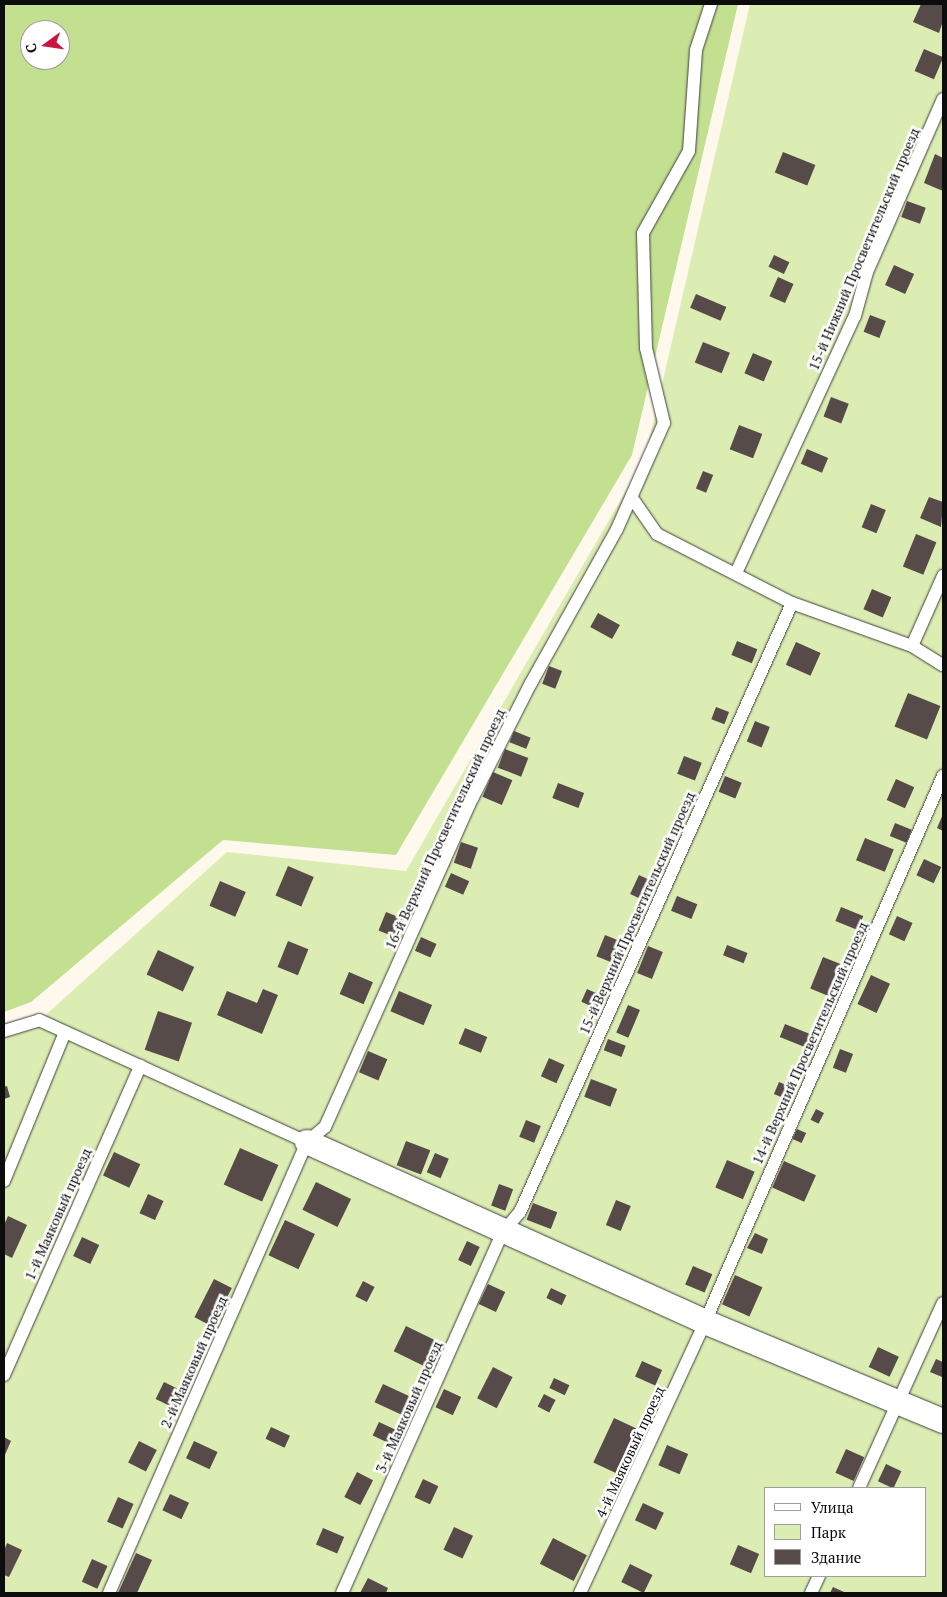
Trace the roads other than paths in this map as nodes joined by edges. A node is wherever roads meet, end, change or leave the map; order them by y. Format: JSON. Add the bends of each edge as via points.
{"nodes":[{"id":1,"x":711,"y":4,"type":"edge"},
{"id":2,"x":943,"y":99,"type":"edge"},
{"id":3,"x":632,"y":498,"type":"junction"},
{"id":4,"x":736,"y":573,"type":"junction"},
{"id":5,"x":943,"y":576,"type":"edge"},
{"id":6,"x":792,"y":603,"type":"junction"},
{"id":7,"x":912,"y":646,"type":"junction"},
{"id":8,"x":943,"y":665,"type":"edge"},
{"id":9,"x":943,"y":776,"type":"edge"},
{"id":10,"x":4,"y":1031,"type":"edge"},
{"id":11,"x":65,"y":1032,"type":"junction"},
{"id":12,"x":140,"y":1066,"type":"junction"},
{"id":13,"x":307,"y":1142,"type":"junction"},
{"id":14,"x":4,"y":1181,"type":"edge"},
{"id":15,"x":503,"y":1232,"type":"junction"},
{"id":16,"x":943,"y":1303,"type":"edge"},
{"id":17,"x":705,"y":1322,"type":"junction"},
{"id":18,"x":4,"y":1375,"type":"edge"},
{"id":19,"x":898,"y":1402,"type":"junction"},
{"id":20,"x":943,"y":1421,"type":"edge"},
{"id":21,"x":859,"y":1487,"type":"edge"},
{"id":22,"x":819,"y":1577,"type":"edge"},
{"id":23,"x":109,"y":1593,"type":"edge"},
{"id":24,"x":342,"y":1593,"type":"edge"},
{"id":25,"x":580,"y":1593,"type":"edge"},
{"id":26,"x":811,"y":1593,"type":"edge"}],
"edges":[{"from":1,"to":3,"type":"lane","name":"16-й Верхний Просветительский проезд","via":[[696,50],[689,151],[643,233],[646,348],[664,423]]},
{"from":2,"to":4,"type":"lane","name":"15-й Нижний Просветительский проезд","via":[[868,272],[855,316]]},
{"from":3,"to":4,"type":"lane","via":[[657,534]]},
{"from":3,"to":13,"type":"lane","name":"16-й Верхний Просветительский проезд","via":[[469,805],[325,1127]]},
{"from":4,"to":6,"type":"lane"},
{"from":5,"to":7,"type":"lane"},
{"from":6,"to":7,"type":"lane"},
{"from":6,"to":15,"type":"lane","name":"15-й Верхний Просветительский проезд","via":[[520,1212]]},
{"from":7,"to":8,"type":"lane"},
{"from":9,"to":17,"type":"lane","name":"14-й Верхний Просветительский проезд"},
{"from":10,"to":11,"type":"lane","via":[[40,1020]]},
{"from":11,"to":12,"type":"lane"},
{"from":11,"to":14,"type":"lane"},
{"from":12,"to":13,"type":"lane"},
{"from":12,"to":18,"type":"lane","name":"1-й Маяковый проезд"},
{"from":13,"to":15,"type":"street"},
{"from":13,"to":23,"type":"lane","name":"2-й Маяковый проезд"},
{"from":15,"to":17,"type":"street"},
{"from":15,"to":24,"type":"lane","name":"3-й Маяковый проезд"},
{"from":16,"to":19,"type":"lane"},
{"from":17,"to":19,"type":"street"},
{"from":17,"to":25,"type":"lane","name":"4-й Маяковый проезд"},
{"from":19,"to":20,"type":"street"},
{"from":19,"to":21,"type":"lane"},
{"from":22,"to":26,"type":"lane"}]}
